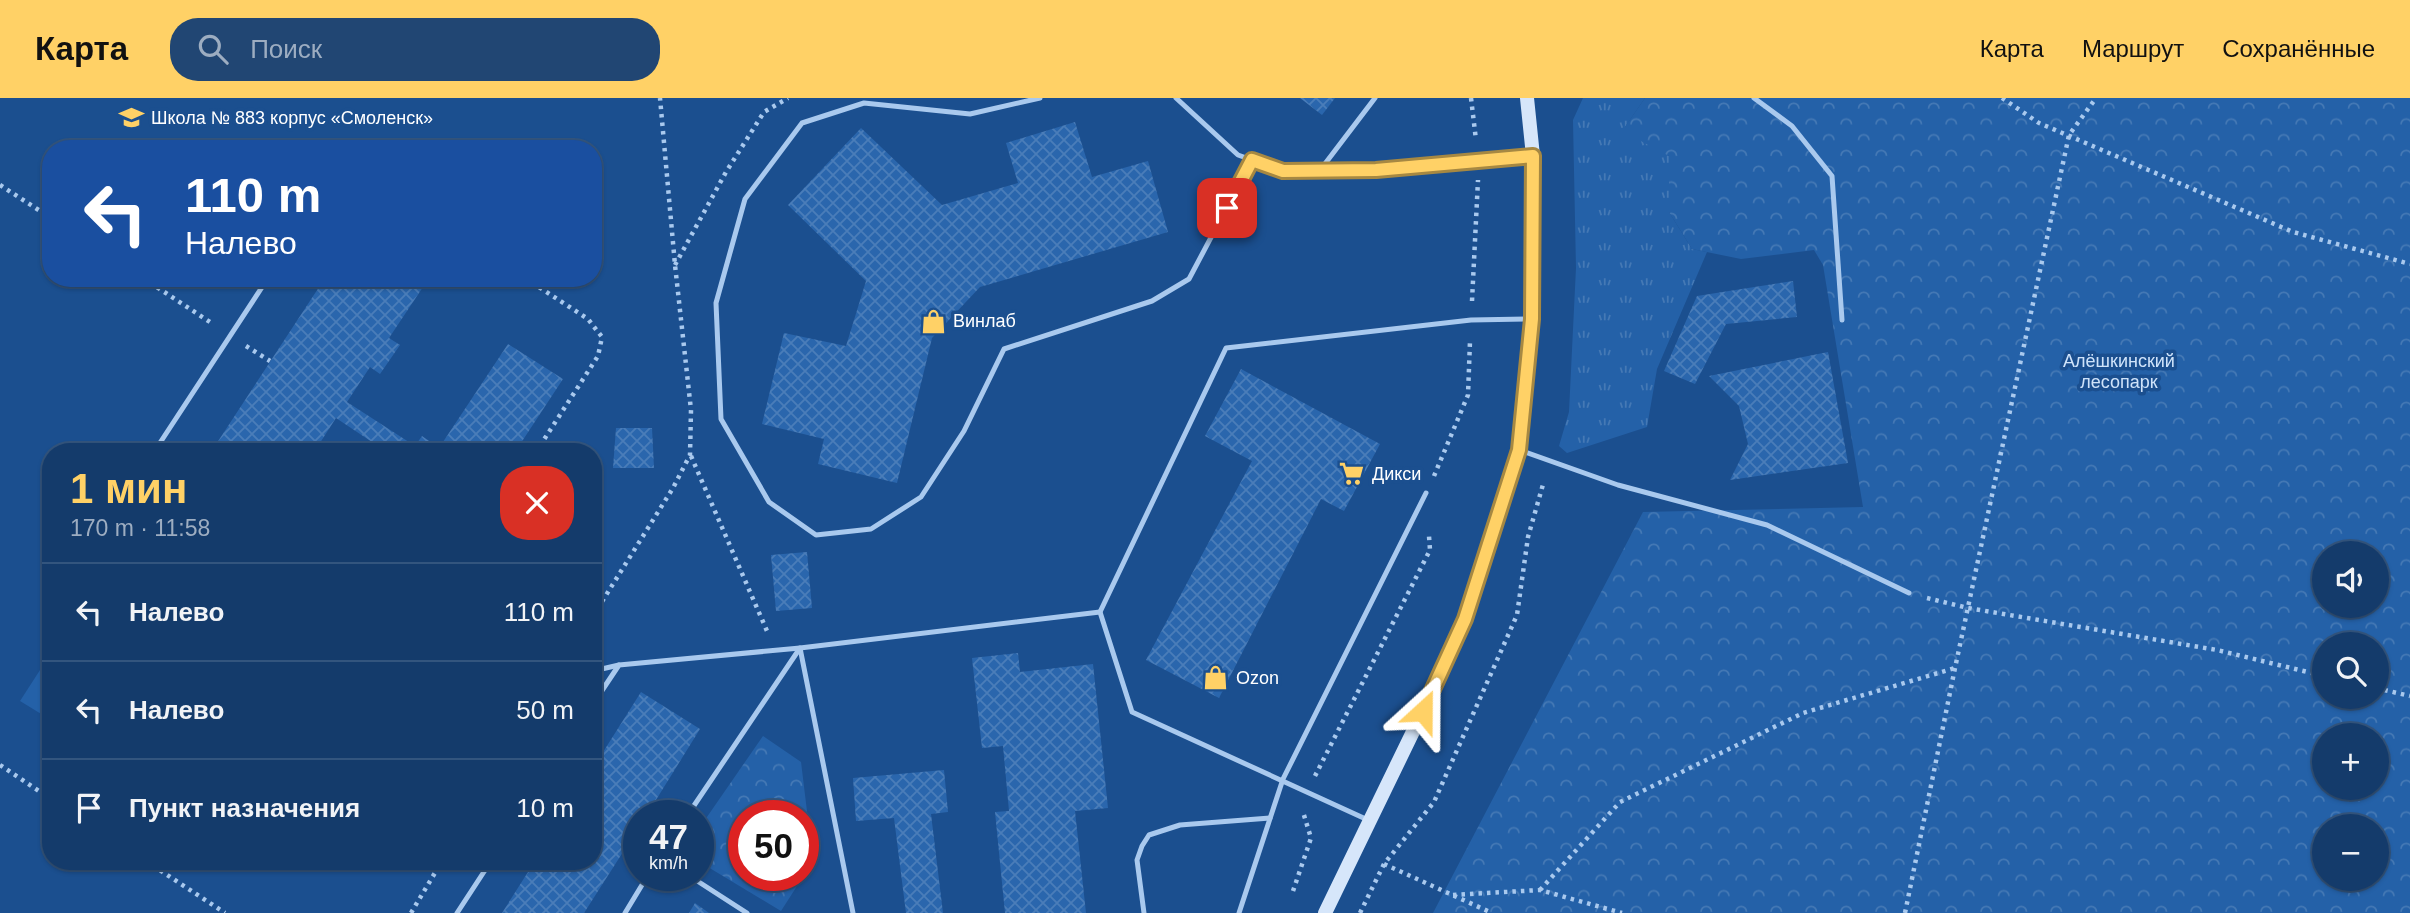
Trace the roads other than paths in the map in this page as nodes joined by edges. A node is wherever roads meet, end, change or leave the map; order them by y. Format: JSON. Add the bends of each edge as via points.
{"nodes":[{"id":1,"x":1040,"y":98,"type":"edge"},
{"id":2,"x":1176,"y":98,"type":"edge"},
{"id":3,"x":1375,"y":98,"type":"edge"},
{"id":4,"x":1527,"y":98,"type":"edge"},
{"id":5,"x":1754,"y":98,"type":"edge"},
{"id":6,"x":1533,"y":156,"type":"junction"},
{"id":7,"x":1252,"y":160,"type":"junction"},
{"id":8,"x":1321,"y":169,"type":"junction"},
{"id":9,"x":262,"y":287,"type":"edge"},
{"id":10,"x":1532,"y":319,"type":"junction"},
{"id":11,"x":1842,"y":320,"type":"dead end"},
{"id":12,"x":160,"y":443,"type":"edge"},
{"id":13,"x":1519,"y":450,"type":"junction"},
{"id":14,"x":1426,"y":493,"type":"dead end"},
{"id":15,"x":1909,"y":593,"type":"road end"},
{"id":16,"x":1100,"y":612,"type":"junction"},
{"id":17,"x":800,"y":648,"type":"junction"},
{"id":18,"x":619,"y":665,"type":"junction"},
{"id":19,"x":602,"y":669,"type":"edge"},
{"id":20,"x":602,"y":690,"type":"edge"},
{"id":21,"x":1283,"y":779,"type":"junction"},
{"id":22,"x":698,"y":800,"type":"edge"},
{"id":23,"x":1270,"y":818,"type":"junction"},
{"id":24,"x":1369,"y":820,"type":"junction"},
{"id":25,"x":485,"y":870,"type":"edge"},
{"id":26,"x":638,"y":891,"type":"edge"},
{"id":27,"x":713,"y":891,"type":"edge"},
{"id":28,"x":457,"y":913,"type":"edge"},
{"id":29,"x":625,"y":913,"type":"edge"},
{"id":30,"x":747,"y":913,"type":"edge"},
{"id":31,"x":853,"y":913,"type":"edge"},
{"id":32,"x":1144,"y":913,"type":"edge"},
{"id":33,"x":1239,"y":913,"type":"edge"},
{"id":34,"x":1325,"y":913,"type":"edge"}],
"edges":[{"from":1,"to":7,"type":"lane","via":[[970,114],[864,103],[802,123],[744,199],[716,303],[722,419],[769,502],[816,535],[872,529],[921,497],[964,431],[1004,349],[1152,301],[1189,279]]},
{"from":2,"to":7,"type":"lane","via":[[1238,155]]},
{"from":3,"to":8,"type":"lane"},
{"from":4,"to":6,"type":"main road"},
{"from":5,"to":11,"type":"lane","via":[[1792,126],[1832,176]]},
{"from":6,"to":8,"type":"lane","via":[[1376,170]]},
{"from":6,"to":10,"type":"main road"},
{"from":7,"to":8,"type":"lane","via":[[1283,171]]},
{"from":9,"to":12,"type":"lane"},
{"from":10,"to":13,"type":"main road"},
{"from":10,"to":16,"type":"lane","via":[[1471,320],[1226,348]]},
{"from":13,"to":15,"type":"lane","via":[[1618,485],[1767,525]]},
{"from":13,"to":24,"type":"main road","via":[[1465,619]]},
{"from":14,"to":21,"type":"lane"},
{"from":16,"to":17,"type":"lane"},
{"from":16,"to":21,"type":"lane","via":[[1132,712]]},
{"from":17,"to":18,"type":"lane"},
{"from":17,"to":22,"type":"lane"},
{"from":17,"to":31,"type":"lane"},
{"from":18,"to":19,"type":"lane"},
{"from":18,"to":20,"type":"lane"},
{"from":21,"to":23,"type":"lane"},
{"from":21,"to":24,"type":"lane"},
{"from":23,"to":32,"type":"lane","via":[[1180,825],[1149,835],[1137,860]]},
{"from":23,"to":33,"type":"lane"},
{"from":24,"to":34,"type":"main road"},
{"from":25,"to":28,"type":"lane"},
{"from":26,"to":29,"type":"lane"},
{"from":27,"to":30,"type":"lane"}]}
